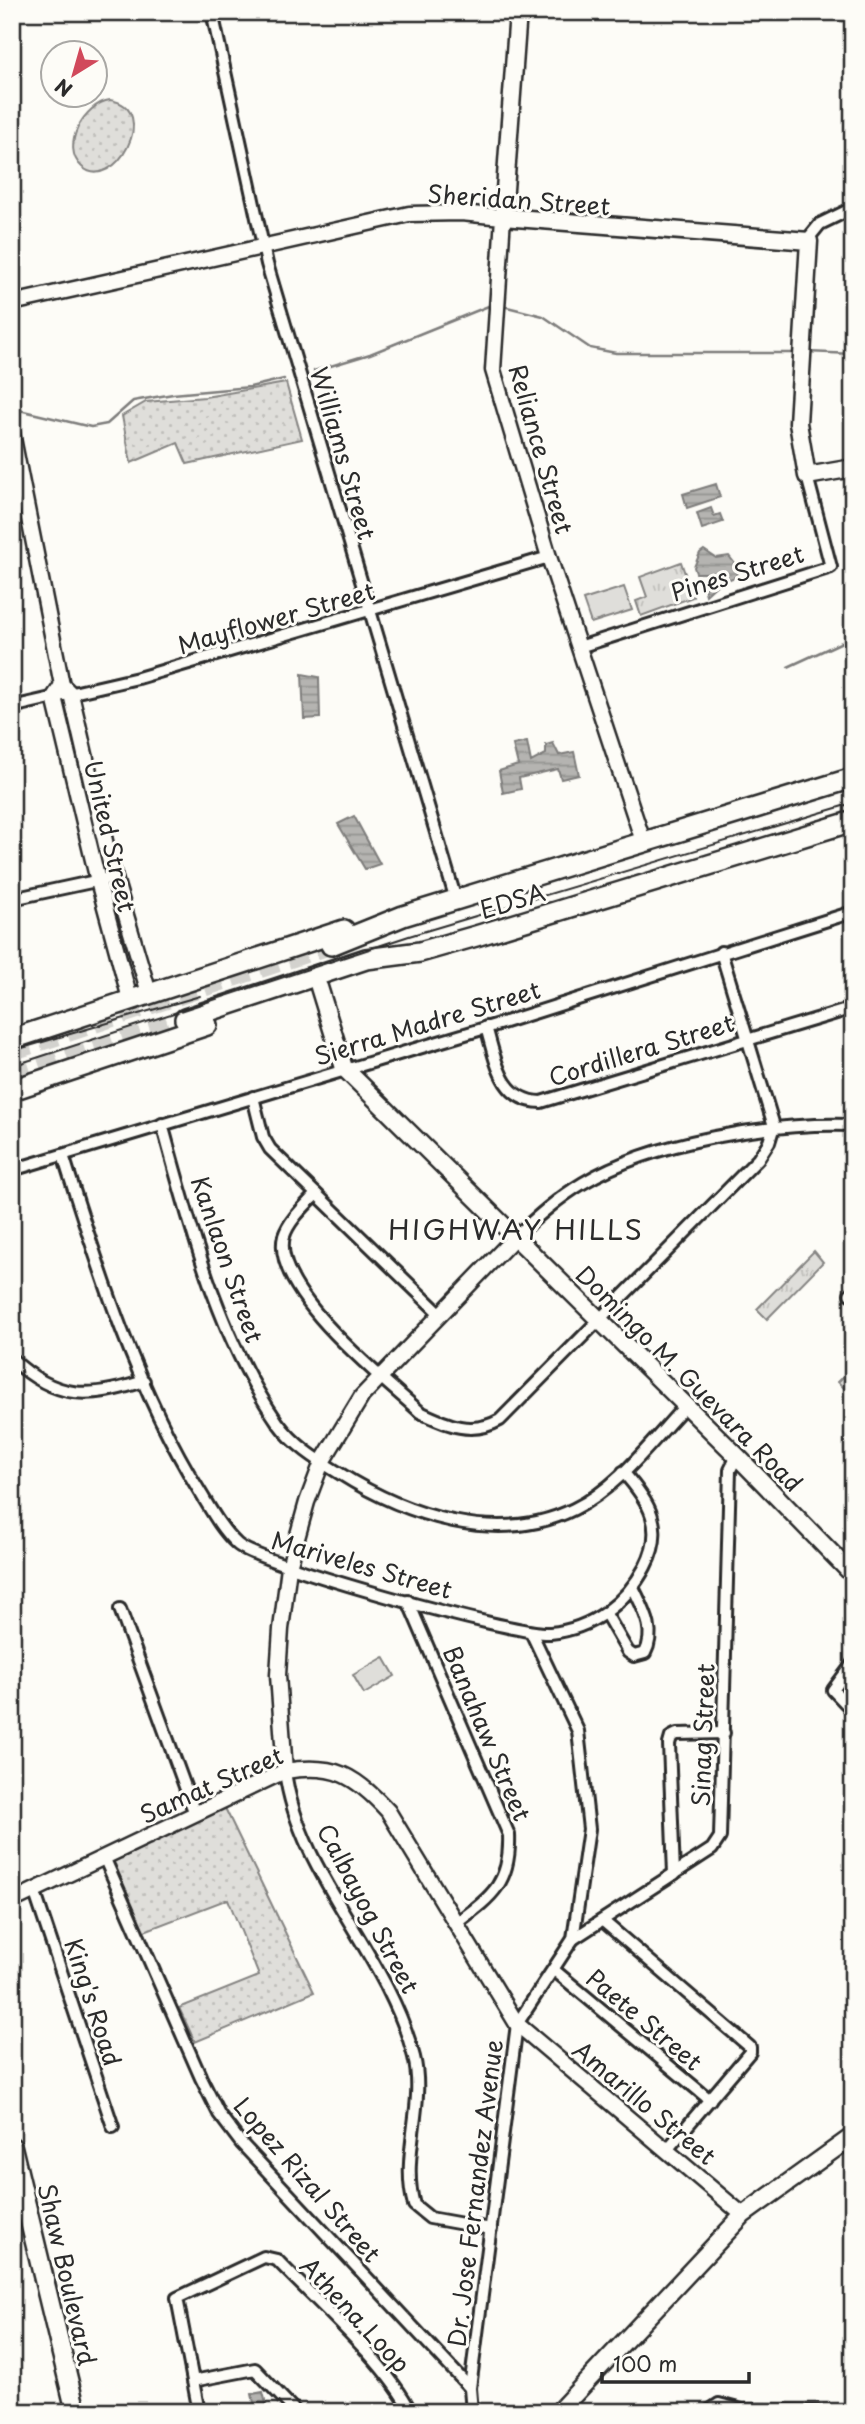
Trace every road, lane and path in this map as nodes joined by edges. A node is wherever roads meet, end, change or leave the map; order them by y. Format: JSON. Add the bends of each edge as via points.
{"nodes":[{"id":1,"x":212,"y":12,"type":"edge"},
{"id":2,"x":518,"y":12,"type":"edge"},
{"id":3,"x":853,"y":208,"type":"edge"},
{"id":4,"x":853,"y":214,"type":"edge"},
{"id":5,"x":503,"y":217,"type":"junction"},
{"id":6,"x":808,"y":242,"type":"junction"},
{"id":7,"x":262,"y":246,"type":"junction"},
{"id":8,"x":12,"y":303,"type":"edge"},
{"id":9,"x":12,"y":433,"type":"edge"},
{"id":10,"x":853,"y":468,"type":"edge"},
{"id":11,"x":807,"y":476,"type":"junction"},
{"id":12,"x":549,"y":557,"type":"junction"},
{"id":13,"x":369,"y":612,"type":"junction"},
{"id":14,"x":579,"y":647,"type":"junction"},
{"id":15,"x":62,"y":692,"type":"junction"},
{"id":16,"x":12,"y":707,"type":"edge"},
{"id":17,"x":853,"y":778,"type":"edge"},
{"id":18,"x":853,"y":821,"type":"edge"},
{"id":19,"x":643,"y":841,"type":"junction"},
{"id":20,"x":114,"y":877,"type":"junction"},
{"id":21,"x":97,"y":881,"type":"junction"},
{"id":22,"x":12,"y":899,"type":"edge"},
{"id":23,"x":456,"y":900,"type":"junction"},
{"id":24,"x":853,"y":912,"type":"edge"},
{"id":25,"x":403,"y":916,"type":"junction"},
{"id":26,"x":331,"y":945,"type":"tunnel mouth"},
{"id":27,"x":420,"y":951,"type":"junction"},
{"id":28,"x":721,"y":952,"type":"junction"},
{"id":29,"x":319,"y":987,"type":"junction"},
{"id":30,"x":137,"y":988,"type":"junction"},
{"id":31,"x":853,"y":1008,"type":"edge"},
{"id":32,"x":185,"y":1019,"type":"tunnel mouth"},
{"id":33,"x":486,"y":1027,"type":"junction"},
{"id":34,"x":12,"y":1039,"type":"edge"},
{"id":35,"x":748,"y":1039,"type":"junction"},
{"id":36,"x":344,"y":1068,"type":"junction"},
{"id":37,"x":12,"y":1090,"type":"edge"},
{"id":38,"x":253,"y":1097,"type":"junction"},
{"id":39,"x":162,"y":1124,"type":"junction"},
{"id":40,"x":853,"y":1125,"type":"edge"},
{"id":41,"x":774,"y":1126,"type":"junction"},
{"id":42,"x":63,"y":1155,"type":"junction"},
{"id":43,"x":12,"y":1170,"type":"edge"},
{"id":44,"x":316,"y":1194,"type":"junction"},
{"id":45,"x":516,"y":1236,"type":"junction"},
{"id":46,"x":440,"y":1314,"type":"junction"},
{"id":47,"x":601,"y":1320,"type":"junction"},
{"id":48,"x":12,"y":1359,"type":"edge"},
{"id":49,"x":381,"y":1376,"type":"junction"},
{"id":50,"x":144,"y":1381,"type":"junction"},
{"id":51,"x":686,"y":1405,"type":"junction"},
{"id":52,"x":737,"y":1455,"type":"junction"},
{"id":53,"x":322,"y":1462,"type":"junction"},
{"id":54,"x":623,"y":1472,"type":"junction"},
{"id":55,"x":289,"y":1567,"type":"junction"},
{"id":56,"x":853,"y":1575,"type":"edge"},
{"id":57,"x":633,"y":1587,"type":"junction"},
{"id":58,"x":408,"y":1601,"type":"junction"},
{"id":59,"x":120,"y":1609,"type":"dead end"},
{"id":60,"x":438,"y":1609,"type":"junction"},
{"id":61,"x":606,"y":1614,"type":"junction"},
{"id":62,"x":417,"y":1622,"type":"junction"},
{"id":63,"x":531,"y":1632,"type":"junction"},
{"id":64,"x":853,"y":1663,"type":"edge"},
{"id":65,"x":853,"y":1711,"type":"edge"},
{"id":66,"x":724,"y":1733,"type":"junction"},
{"id":67,"x":285,"y":1771,"type":"junction"},
{"id":68,"x":195,"y":1814,"type":"junction"},
{"id":69,"x":104,"y":1857,"type":"junction"},
{"id":70,"x":674,"y":1874,"type":"junction"},
{"id":71,"x":34,"y":1890,"type":"junction"},
{"id":72,"x":12,"y":1901,"type":"edge"},
{"id":73,"x":603,"y":1921,"type":"junction"},
{"id":74,"x":455,"y":1924,"type":"junction"},
{"id":75,"x":573,"y":1939,"type":"junction"},
{"id":76,"x":554,"y":1970,"type":"junction"},
{"id":77,"x":517,"y":2024,"type":"junction"},
{"id":78,"x":710,"y":2100,"type":"junction"},
{"id":79,"x":113,"y":2127,"type":"dead end"},
{"id":80,"x":853,"y":2136,"type":"edge"},
{"id":81,"x":666,"y":2151,"type":"junction"},
{"id":82,"x":13,"y":2154,"type":"edge"},
{"id":83,"x":743,"y":2216,"type":"junction"},
{"id":84,"x":491,"y":2229,"type":"junction"},
{"id":85,"x":193,"y":2381,"type":"junction"},
{"id":86,"x":470,"y":2388,"type":"junction"},
{"id":87,"x":76,"y":2412,"type":"edge"},
{"id":88,"x":199,"y":2412,"type":"edge"},
{"id":89,"x":296,"y":2412,"type":"edge"},
{"id":90,"x":411,"y":2412,"type":"edge"},
{"id":91,"x":472,"y":2412,"type":"edge"},
{"id":92,"x":558,"y":2412,"type":"edge"},
{"id":93,"x":707,"y":2412,"type":"edge"},
{"id":94,"x":839,"y":2412,"type":"edge"}],
"edges":[{"from":1,"to":7,"type":"street","name":"Williams Street"},
{"from":2,"to":5,"type":"main road","name":"Reliance Street"},
{"from":3,"to":6,"type":"street","via":[[820,224]]},
{"from":4,"to":6,"type":"street"},
{"from":5,"to":6,"type":"main road","name":"Sheridan Street"},
{"from":5,"to":7,"type":"street","name":"Sheridan Street","via":[[461,212],[409,214]]},
{"from":5,"to":12,"type":"street","name":"Reliance Street","via":[[493,370]]},
{"from":6,"to":11,"type":"main road","name":"Pines Street","via":[[798,373],[798,423]]},
{"from":7,"to":8,"type":"street","name":"Sheridan Street"},
{"from":7,"to":13,"type":"street","name":"Williams Street"},
{"from":9,"to":15,"type":"street","name":"United Street"},
{"from":10,"to":11,"type":"main road"},
{"from":11,"to":14,"type":"street","name":"Pines Street","via":[[831,566]]},
{"from":12,"to":13,"type":"street","name":"Mayflower Street"},
{"from":12,"to":14,"type":"street","name":"Reliance Street"},
{"from":13,"to":15,"type":"street","name":"Mayflower Street","via":[[151,675]]},
{"from":13,"to":23,"type":"street","name":"Williams Street"},
{"from":14,"to":19,"type":"street","name":"Reliance Street"},
{"from":15,"to":16,"type":"street","name":"Mayflower Street"},
{"from":15,"to":20,"type":"street","name":"United Street"},
{"from":15,"to":21,"type":"street","name":"United Street"},
{"from":17,"to":19,"type":"highway","name":"EDSA"},
{"from":18,"to":27,"type":"highway","name":"EDSA"},
{"from":19,"to":23,"type":"highway","name":"EDSA"},
{"from":20,"to":21,"type":"street"},
{"from":20,"to":30,"type":"street","name":"United Street"},
{"from":21,"to":22,"type":"street"},
{"from":21,"to":30,"type":"street","name":"United Street"},
{"from":23,"to":25,"type":"highway","name":"EDSA"},
{"from":24,"to":28,"type":"street","name":"Sierra Madre Street"},
{"from":25,"to":26,"type":"highway","name":"EDSA"},
{"from":25,"to":30,"type":"highway"},
{"from":27,"to":29,"type":"highway"},
{"from":27,"to":32,"type":"highway","name":"EDSA","via":[[366,960]]},
{"from":28,"to":33,"type":"street","name":"Sierra Madre Street"},
{"from":28,"to":35,"type":"street"},
{"from":29,"to":36,"type":"main road","name":"Domingo M. Guevara Road"},
{"from":29,"to":37,"type":"highway"},
{"from":30,"to":34,"type":"highway"},
{"from":31,"to":35,"type":"street","name":"Cordillera Street"},
{"from":33,"to":35,"type":"street","name":"Cordillera Street","via":[[511,1093],[525,1101],[541,1102]]},
{"from":33,"to":36,"type":"street","name":"Sierra Madre Street"},
{"from":35,"to":41,"type":"street"},
{"from":36,"to":38,"type":"street","name":"Sierra Madre Street"},
{"from":36,"to":45,"type":"main road","name":"Domingo M. Guevara Road"},
{"from":38,"to":39,"type":"street","name":"Sierra Madre Street"},
{"from":38,"to":44,"type":"street","via":[[270,1149]]},
{"from":39,"to":42,"type":"street","name":"Sierra Madre Street"},
{"from":39,"to":53,"type":"street","name":"Kanlaon Street","via":[[200,1252],[242,1361],[279,1424],[294,1442]]},
{"from":40,"to":41,"type":"street","name":"Calbayog Street"},
{"from":41,"to":45,"type":"street","name":"Calbayog Street","via":[[642,1157],[607,1170],[563,1195]]},
{"from":41,"to":47,"type":"street","via":[[758,1159]]},
{"from":42,"to":43,"type":"street","name":"Sierra Madre Street"},
{"from":42,"to":50,"type":"street","name":"Mariveles Street","via":[[98,1268]]},
{"from":44,"to":46,"type":"street"},
{"from":44,"to":49,"type":"street","via":[[288,1226],[286,1267],[307,1304]]},
{"from":45,"to":46,"type":"street","name":"Calbayog Street"},
{"from":45,"to":47,"type":"main road","name":"Domingo M. Guevara Road"},
{"from":46,"to":49,"type":"street","name":"Calbayog Street"},
{"from":47,"to":49,"type":"street","via":[[488,1427],[471,1429],[440,1422],[420,1412]]},
{"from":47,"to":51,"type":"main road","name":"Domingo M. Guevara Road"},
{"from":48,"to":50,"type":"street","via":[[35,1377],[71,1393],[108,1393]]},
{"from":49,"to":53,"type":"street","name":"Calbayog Street","via":[[362,1396]]},
{"from":50,"to":55,"type":"street","name":"Mariveles Street","via":[[185,1467],[229,1535],[257,1556]]},
{"from":51,"to":52,"type":"main road","name":"Domingo M. Guevara Road"},
{"from":51,"to":54,"type":"street","name":"Kanlaon Street"},
{"from":52,"to":56,"type":"main road","name":"Domingo M. Guevara Road"},
{"from":52,"to":66,"type":"street","name":"Sinag Street","via":[[730,1470]]},
{"from":53,"to":54,"type":"street","name":"Kanlaon Street","via":[[403,1508],[477,1524],[518,1524],[556,1517],[579,1507]]},
{"from":53,"to":55,"type":"street","name":"Calbayog Street"},
{"from":54,"to":57,"type":"street","name":"Mariveles Street","via":[[644,1496],[654,1520],[650,1556]]},
{"from":55,"to":58,"type":"street","name":"Mariveles Street"},
{"from":55,"to":67,"type":"street","name":"Calbayog Street","via":[[278,1675]]},
{"from":57,"to":61,"type":"street","name":"Mariveles Street"},
{"from":57,"to":61,"type":"street","via":[[650,1631],[650,1644],[641,1657],[628,1652]]},
{"from":58,"to":60,"type":"street","name":"Mariveles Street"},
{"from":58,"to":62,"type":"street","name":"Banahaw Street"},
{"from":59,"to":68,"type":"street"},
{"from":60,"to":62,"type":"street","name":"Banahaw Street"},
{"from":60,"to":63,"type":"street","name":"Mariveles Street"},
{"from":61,"to":63,"type":"street","name":"Mariveles Street","via":[[565,1631]]},
{"from":62,"to":74,"type":"street","name":"Banahaw Street","via":[[509,1835],[499,1888]]},
{"from":63,"to":75,"type":"street","name":"Dr. Jose Fernandez Avenue","via":[[580,1739],[589,1829]]},
{"from":64,"to":65,"type":"street","via":[[833,1690]]},
{"from":66,"to":70,"type":"street","name":"Sinag Street","via":[[720,1837],[712,1849]]},
{"from":66,"to":70,"type":"street","via":[[671,1737]]},
{"from":67,"to":68,"type":"street","name":"Samat Street"},
{"from":67,"to":74,"type":"street","name":"Samat Street","via":[[329,1769],[368,1790],[388,1811]]},
{"from":67,"to":84,"type":"street","name":"Calbayog Street","via":[[292,1807],[318,1867],[378,1968],[415,2058],[409,2173],[414,2205],[430,2218]]},
{"from":68,"to":69,"type":"street","name":"Samat Street"},
{"from":69,"to":71,"type":"street","name":"Samat Street"},
{"from":69,"to":86,"type":"street","name":"Lopez Rizal Street","via":[[219,2114]]},
{"from":70,"to":73,"type":"street","name":"Sinag Street"},
{"from":71,"to":72,"type":"street","name":"Samat Street"},
{"from":71,"to":79,"type":"street","name":"King's Road"},
{"from":73,"to":75,"type":"street","name":"Sinag Street"},
{"from":73,"to":78,"type":"street","via":[[750,2047],[751,2052]]},
{"from":74,"to":77,"type":"street","name":"Samat Street"},
{"from":75,"to":76,"type":"street","name":"Dr. Jose Fernandez Avenue"},
{"from":76,"to":77,"type":"street","name":"Dr. Jose Fernandez Avenue"},
{"from":76,"to":78,"type":"street","name":"Paete Street"},
{"from":77,"to":81,"type":"street","name":"Amarillo Street"},
{"from":77,"to":84,"type":"street","name":"Dr. Jose Fernandez Avenue"},
{"from":78,"to":81,"type":"street"},
{"from":80,"to":83,"type":"main road"},
{"from":81,"to":83,"type":"street","name":"Amarillo Street"},
{"from":82,"to":87,"type":"main road","name":"Shaw Boulevard"},
{"from":83,"to":92,"type":"main road"},
{"from":84,"to":86,"type":"street","name":"Dr. Jose Fernandez Avenue"},
{"from":85,"to":88,"type":"street","name":"Athena Loop"},
{"from":85,"to":89,"type":"street","via":[[255,2369]]},
{"from":85,"to":90,"type":"street","name":"Athena Loop","via":[[177,2298],[264,2257],[271,2258],[383,2371]]},
{"from":86,"to":91,"type":"street","name":"Dr. Jose Fernandez Avenue"},
{"from":93,"to":94,"type":"street","via":[[719,2404],[741,2410]]}]}
